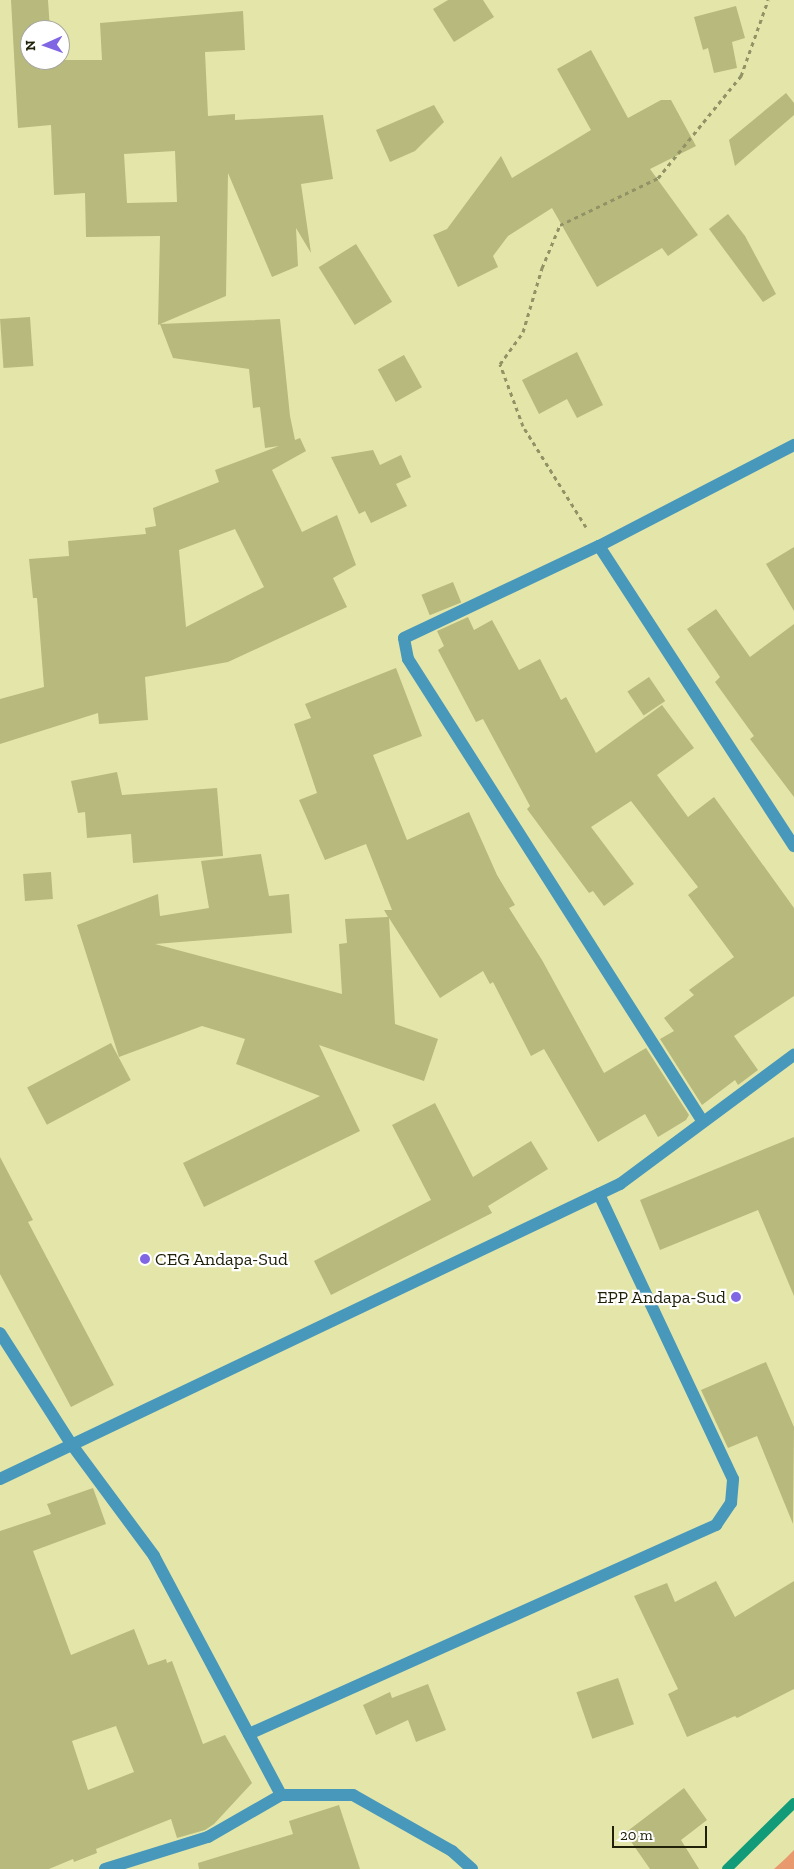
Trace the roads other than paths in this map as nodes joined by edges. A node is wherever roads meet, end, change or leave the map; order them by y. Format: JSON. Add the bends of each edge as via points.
{"nodes":[{"id":1,"x":794,"y":445,"type":"edge"},
{"id":2,"x":598,"y":546,"type":"junction"},
{"id":3,"x":794,"y":846,"type":"edge"},
{"id":4,"x":794,"y":1055,"type":"edge"},
{"id":5,"x":703,"y":1122,"type":"junction"},
{"id":6,"x":599,"y":1194,"type":"junction"},
{"id":7,"x":0,"y":1333,"type":"edge"},
{"id":8,"x":72,"y":1445,"type":"junction"},
{"id":9,"x":0,"y":1479,"type":"edge"},
{"id":10,"x":250,"y":1734,"type":"junction"},
{"id":11,"x":281,"y":1794,"type":"junction"},
{"id":12,"x":105,"y":1869,"type":"edge"},
{"id":13,"x":472,"y":1869,"type":"edge"}],
"edges":[{"from":1,"to":2,"type":"street"},
{"from":2,"to":3,"type":"street"},
{"from":2,"to":5,"type":"street","via":[[404,638],[408,659]]},
{"from":4,"to":5,"type":"street"},
{"from":5,"to":6,"type":"street","via":[[620,1184]]},
{"from":6,"to":8,"type":"street"},
{"from":6,"to":10,"type":"street","via":[[733,1479],[731,1503],[716,1525]]},
{"from":7,"to":8,"type":"street"},
{"from":8,"to":9,"type":"street"},
{"from":8,"to":10,"type":"street","via":[[154,1556]]},
{"from":10,"to":11,"type":"street"},
{"from":11,"to":12,"type":"street","via":[[208,1837]]},
{"from":11,"to":13,"type":"street","via":[[353,1795],[452,1851]]}]}
